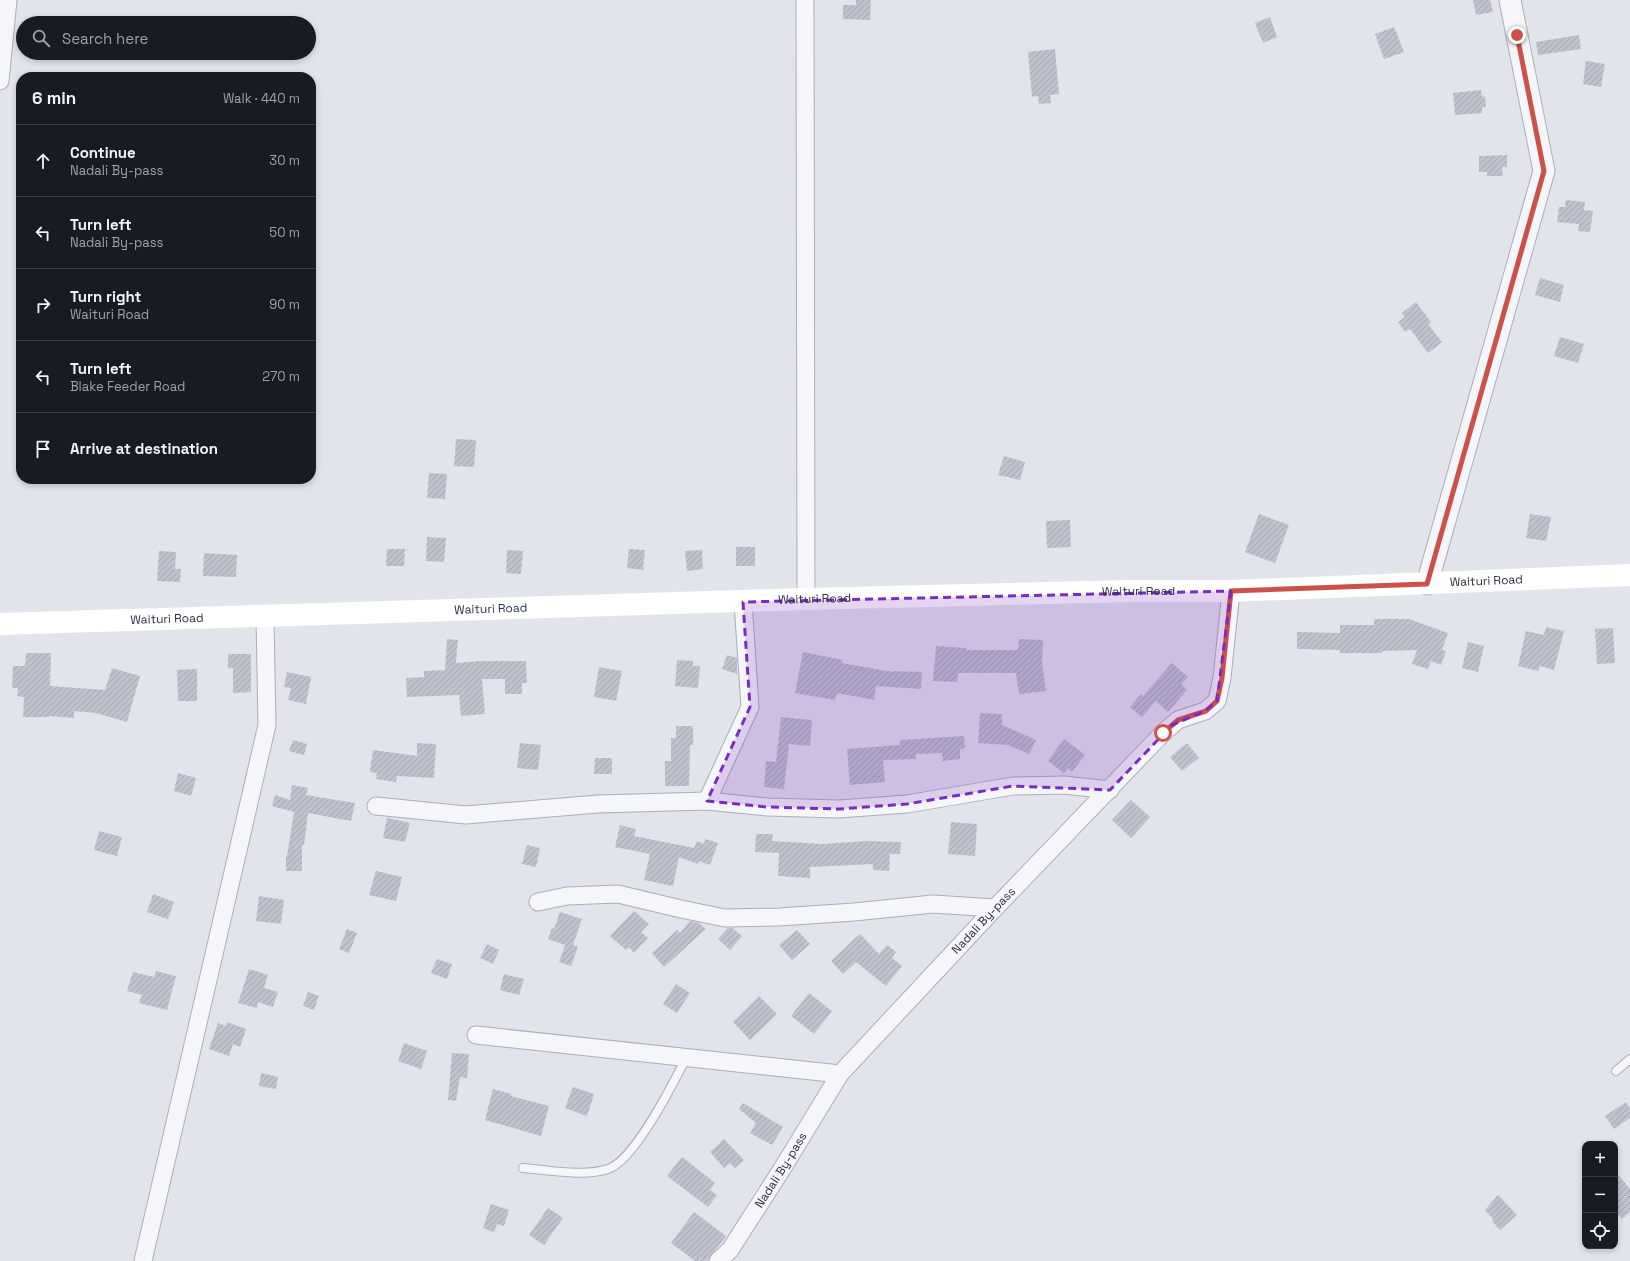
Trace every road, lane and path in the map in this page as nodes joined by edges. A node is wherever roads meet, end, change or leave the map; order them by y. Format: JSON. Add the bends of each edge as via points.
{"nodes":[{"id":1,"x":8,"y":0,"type":"edge"},
{"id":2,"x":805,"y":0,"type":"edge"},
{"id":3,"x":1510,"y":0,"type":"edge"},
{"id":4,"x":0,"y":81,"type":"edge"},
{"id":5,"x":1630,"y":575,"type":"edge"},
{"id":6,"x":1427,"y":584,"type":"junction"},
{"id":7,"x":1231,"y":591,"type":"junction"},
{"id":8,"x":806,"y":599,"type":"junction"},
{"id":9,"x":743,"y":602,"type":"junction"},
{"id":10,"x":265,"y":617,"type":"junction"},
{"id":11,"x":0,"y":624,"type":"edge"},
{"id":12,"x":1110,"y":790,"type":"junction"},
{"id":13,"x":707,"y":801,"type":"junction"},
{"id":14,"x":376,"y":806,"type":"dead end"},
{"id":15,"x":538,"y":902,"type":"dead end"},
{"id":16,"x":995,"y":908,"type":"junction"},
{"id":17,"x":476,"y":1035,"type":"dead end"},
{"id":18,"x":686,"y":1058,"type":"junction"},
{"id":19,"x":1630,"y":1059,"type":"edge"},
{"id":20,"x":1616,"y":1072,"type":"dead end"},
{"id":21,"x":840,"y":1074,"type":"junction"},
{"id":22,"x":523,"y":1168,"type":"dead end"},
{"id":23,"x":143,"y":1261,"type":"edge"},
{"id":24,"x":718,"y":1261,"type":"edge"}],
"edges":[{"from":1,"to":4,"type":"street"},
{"from":2,"to":8,"type":"street"},
{"from":3,"to":6,"type":"street","via":[[1544,171]]},
{"from":5,"to":6,"type":"main road","name":"Waituri Road"},
{"from":6,"to":7,"type":"main road","name":"Waituri Road"},
{"from":7,"to":8,"type":"main road","name":"Waituri Road"},
{"from":7,"to":12,"type":"street","name":"Nadali By-pass","via":[[1222,678],[1217,701],[1206,711],[1172,724]]},
{"from":8,"to":9,"type":"main road","name":"Waituri Road"},
{"from":9,"to":10,"type":"main road","name":"Waituri Road"},
{"from":9,"to":13,"type":"street","via":[[750,707]]},
{"from":10,"to":11,"type":"main road","name":"Waituri Road"},
{"from":10,"to":23,"type":"street","via":[[267,725]]},
{"from":12,"to":13,"type":"street","via":[[1064,785],[1013,786],[907,804],[839,809],[767,807]]},
{"from":12,"to":16,"type":"street","name":"Nadali By-pass"},
{"from":13,"to":14,"type":"street","via":[[598,804],[466,815]]},
{"from":15,"to":16,"type":"street","via":[[567,896],[618,894],[725,918],[846,913],[933,904]]},
{"from":16,"to":21,"type":"street","name":"Nadali By-pass"},
{"from":17,"to":18,"type":"street"},
{"from":18,"to":21,"type":"street"},
{"from":18,"to":22,"type":"lane","via":[[653,1119],[623,1159],[611,1168],[578,1172]]},
{"from":19,"to":20,"type":"lane"},
{"from":21,"to":24,"type":"street","name":"Nadali By-pass","via":[[730,1250]]}]}
